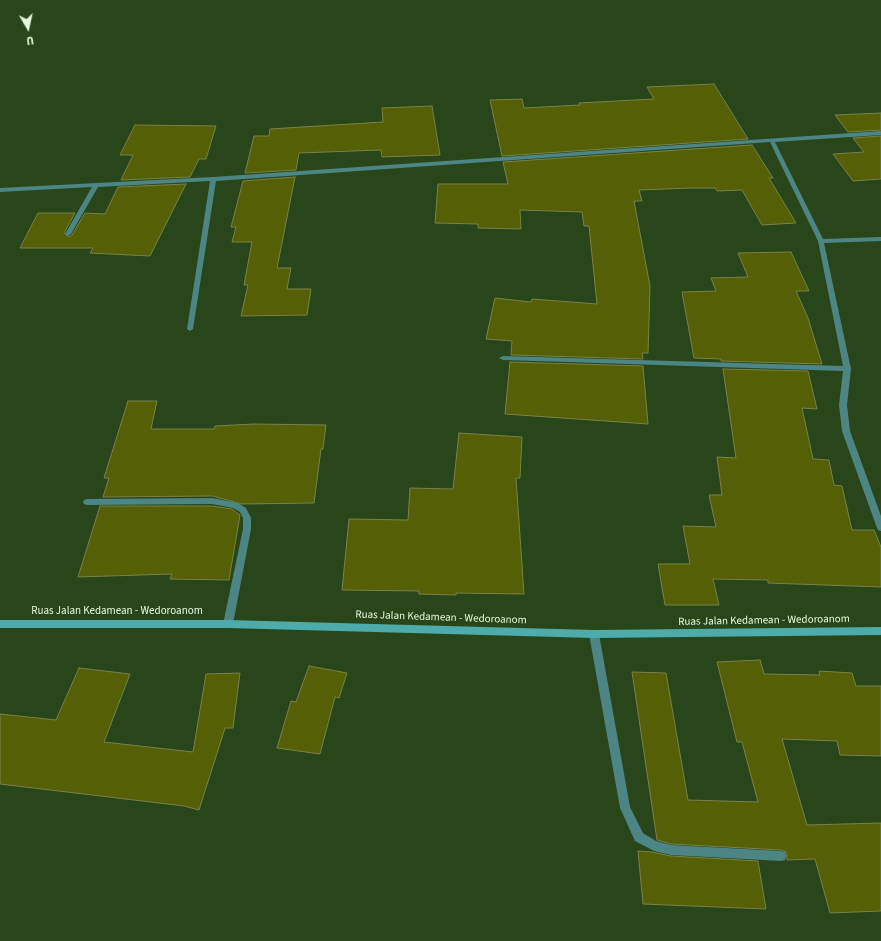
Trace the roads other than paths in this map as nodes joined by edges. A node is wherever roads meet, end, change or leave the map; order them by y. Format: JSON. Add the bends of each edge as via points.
{"nodes":[{"id":1,"x":881,"y":133,"type":"edge"},
{"id":2,"x":772,"y":141,"type":"junction"},
{"id":3,"x":213,"y":179,"type":"junction"},
{"id":4,"x":97,"y":184,"type":"junction"},
{"id":5,"x":0,"y":190,"type":"edge"},
{"id":6,"x":68,"y":234,"type":"dead end"},
{"id":7,"x":881,"y":239,"type":"edge"},
{"id":8,"x":822,"y":241,"type":"junction"},
{"id":9,"x":190,"y":329,"type":"dead end"},
{"id":10,"x":503,"y":358,"type":"dead end"},
{"id":11,"x":847,"y":369,"type":"junction"},
{"id":12,"x":87,"y":502,"type":"dead end"},
{"id":13,"x":881,"y":528,"type":"edge"},
{"id":14,"x":0,"y":624,"type":"edge"},
{"id":15,"x":228,"y":624,"type":"junction"},
{"id":16,"x":881,"y":631,"type":"edge"},
{"id":17,"x":594,"y":634,"type":"junction"},
{"id":18,"x":781,"y":856,"type":"dead end"}],
"edges":[{"from":1,"to":2,"type":"street"},
{"from":2,"to":3,"type":"street"},
{"from":2,"to":8,"type":"street"},
{"from":3,"to":4,"type":"street"},
{"from":3,"to":9,"type":"street"},
{"from":4,"to":5,"type":"street"},
{"from":4,"to":6,"type":"street"},
{"from":7,"to":8,"type":"street"},
{"from":8,"to":11,"type":"street"},
{"from":10,"to":11,"type":"street"},
{"from":11,"to":13,"type":"street","via":[[843,405],[846,431]]},
{"from":12,"to":15,"type":"street","via":[[212,501],[234,505],[243,510],[247,518],[247,528]]},
{"from":14,"to":15,"type":"main road","name":"Ruas Jalan Kedamean - Wedoroanom"},
{"from":15,"to":17,"type":"main road","name":"Ruas Jalan Kedamean - Wedoroanom"},
{"from":16,"to":17,"type":"main road","name":"Ruas Jalan Kedamean - Wedoroanom"},
{"from":17,"to":18,"type":"street","via":[[626,808],[639,837],[654,846],[671,850]]}]}
